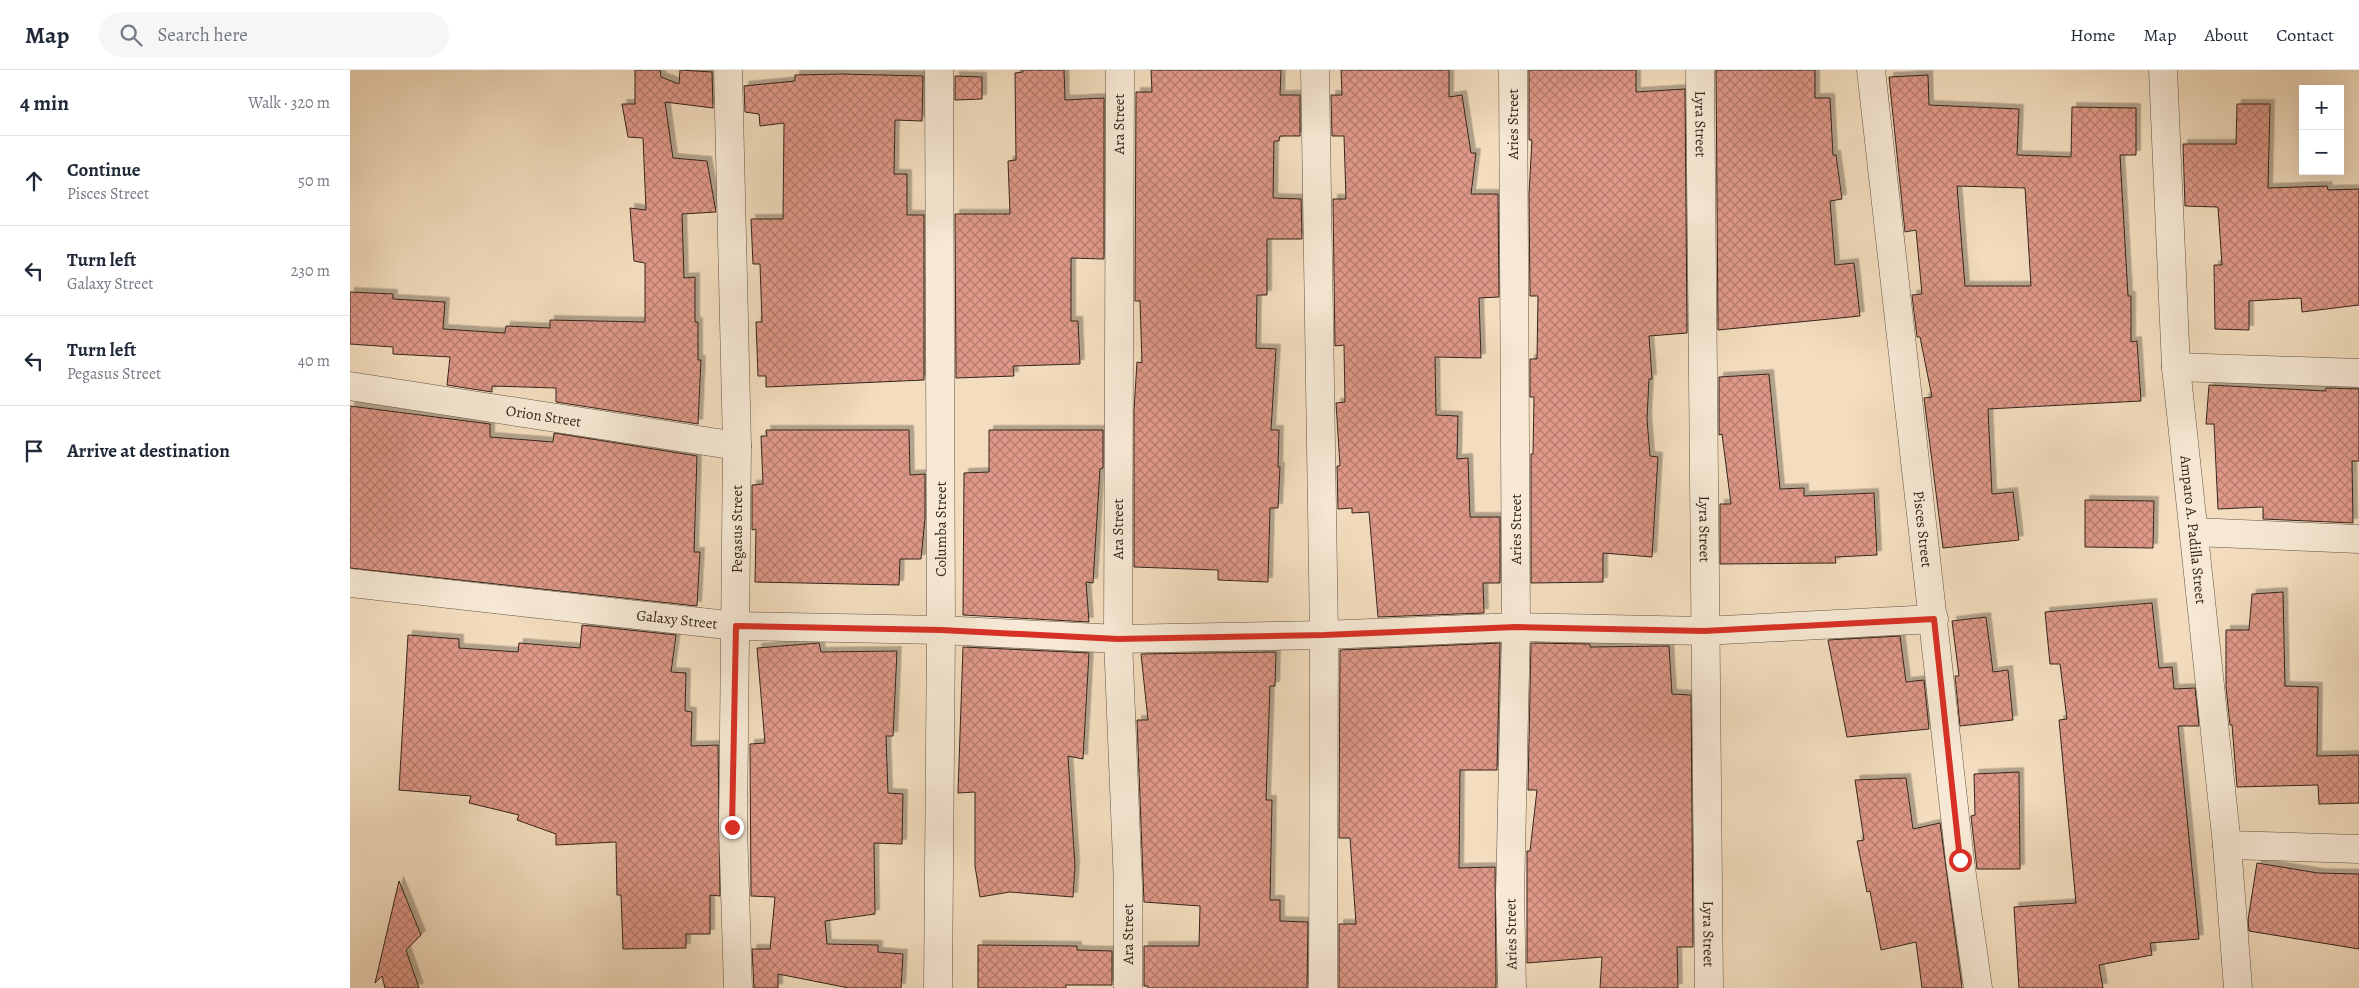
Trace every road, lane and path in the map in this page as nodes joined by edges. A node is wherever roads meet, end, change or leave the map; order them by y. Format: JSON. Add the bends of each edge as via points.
{"nodes":[{"id":1,"x":728,"y":70,"type":"edge"},
{"id":2,"x":939,"y":70,"type":"edge"},
{"id":3,"x":1120,"y":70,"type":"edge"},
{"id":4,"x":1315,"y":70,"type":"edge"},
{"id":5,"x":1513,"y":70,"type":"edge"},
{"id":6,"x":1700,"y":70,"type":"edge"},
{"id":7,"x":1871,"y":70,"type":"edge"},
{"id":8,"x":2163,"y":70,"type":"edge"},
{"id":9,"x":2176,"y":367,"type":"junction"},
{"id":10,"x":2359,"y":373,"type":"edge"},
{"id":11,"x":350,"y":386,"type":"edge"},
{"id":12,"x":738,"y":446,"type":"junction"},
{"id":13,"x":2194,"y":532,"type":"junction"},
{"id":14,"x":2359,"y":539,"type":"edge"},
{"id":15,"x":350,"y":583,"type":"edge"},
{"id":16,"x":1934,"y":619,"type":"junction"},
{"id":17,"x":736,"y":626,"type":"junction"},
{"id":18,"x":1516,"y":627,"type":"junction"},
{"id":19,"x":941,"y":630,"type":"junction"},
{"id":20,"x":1704,"y":631,"type":"junction"},
{"id":21,"x":1324,"y":635,"type":"junction"},
{"id":22,"x":1118,"y":639,"type":"junction"},
{"id":23,"x":2227,"y":845,"type":"junction"},
{"id":24,"x":2359,"y":849,"type":"edge"},
{"id":25,"x":738,"y":988,"type":"edge"},
{"id":26,"x":938,"y":988,"type":"edge"},
{"id":27,"x":1128,"y":988,"type":"edge"},
{"id":28,"x":1323,"y":988,"type":"edge"},
{"id":29,"x":1512,"y":988,"type":"edge"},
{"id":30,"x":1709,"y":988,"type":"edge"},
{"id":31,"x":1978,"y":988,"type":"edge"},
{"id":32,"x":2238,"y":988,"type":"edge"}],
"edges":[{"from":1,"to":12,"type":"street","name":"Pegasus Street"},
{"from":2,"to":19,"type":"street","name":"Columba Street"},
{"from":3,"to":22,"type":"street","name":"Ara Street"},
{"from":4,"to":21,"type":"street"},
{"from":5,"to":18,"type":"street","name":"Aries Street"},
{"from":6,"to":20,"type":"street","name":"Lyra Street"},
{"from":7,"to":16,"type":"street","name":"Pisces Street"},
{"from":8,"to":9,"type":"street","name":"Amparo A. Padilla Street"},
{"from":9,"to":10,"type":"street"},
{"from":9,"to":13,"type":"street","name":"Amparo A. Padilla Street"},
{"from":11,"to":12,"type":"street","name":"Orion Street"},
{"from":12,"to":17,"type":"street","name":"Pegasus Street"},
{"from":13,"to":14,"type":"street"},
{"from":13,"to":23,"type":"street","name":"Amparo A. Padilla Street"},
{"from":15,"to":17,"type":"street","name":"Galaxy Street"},
{"from":16,"to":20,"type":"street","name":"Galaxy Street"},
{"from":16,"to":31,"type":"street","name":"Pisces Street","via":[[1960,860]]},
{"from":17,"to":19,"type":"street","name":"Galaxy Street"},
{"from":17,"to":25,"type":"street","name":"Pegasus Street","via":[[732,827]]},
{"from":18,"to":20,"type":"street","name":"Galaxy Street"},
{"from":18,"to":21,"type":"street","name":"Galaxy Street"},
{"from":18,"to":29,"type":"street","name":"Aries Street","via":[[1510,894]]},
{"from":19,"to":22,"type":"street","name":"Galaxy Street"},
{"from":19,"to":26,"type":"street","name":"Columba Street"},
{"from":20,"to":30,"type":"street","name":"Lyra Street"},
{"from":21,"to":22,"type":"street","name":"Galaxy Street"},
{"from":21,"to":28,"type":"street"},
{"from":22,"to":27,"type":"street","name":"Ara Street","via":[[1128,885]]},
{"from":23,"to":24,"type":"street"},
{"from":23,"to":32,"type":"street","name":"Amparo A. Padilla Street"}]}
